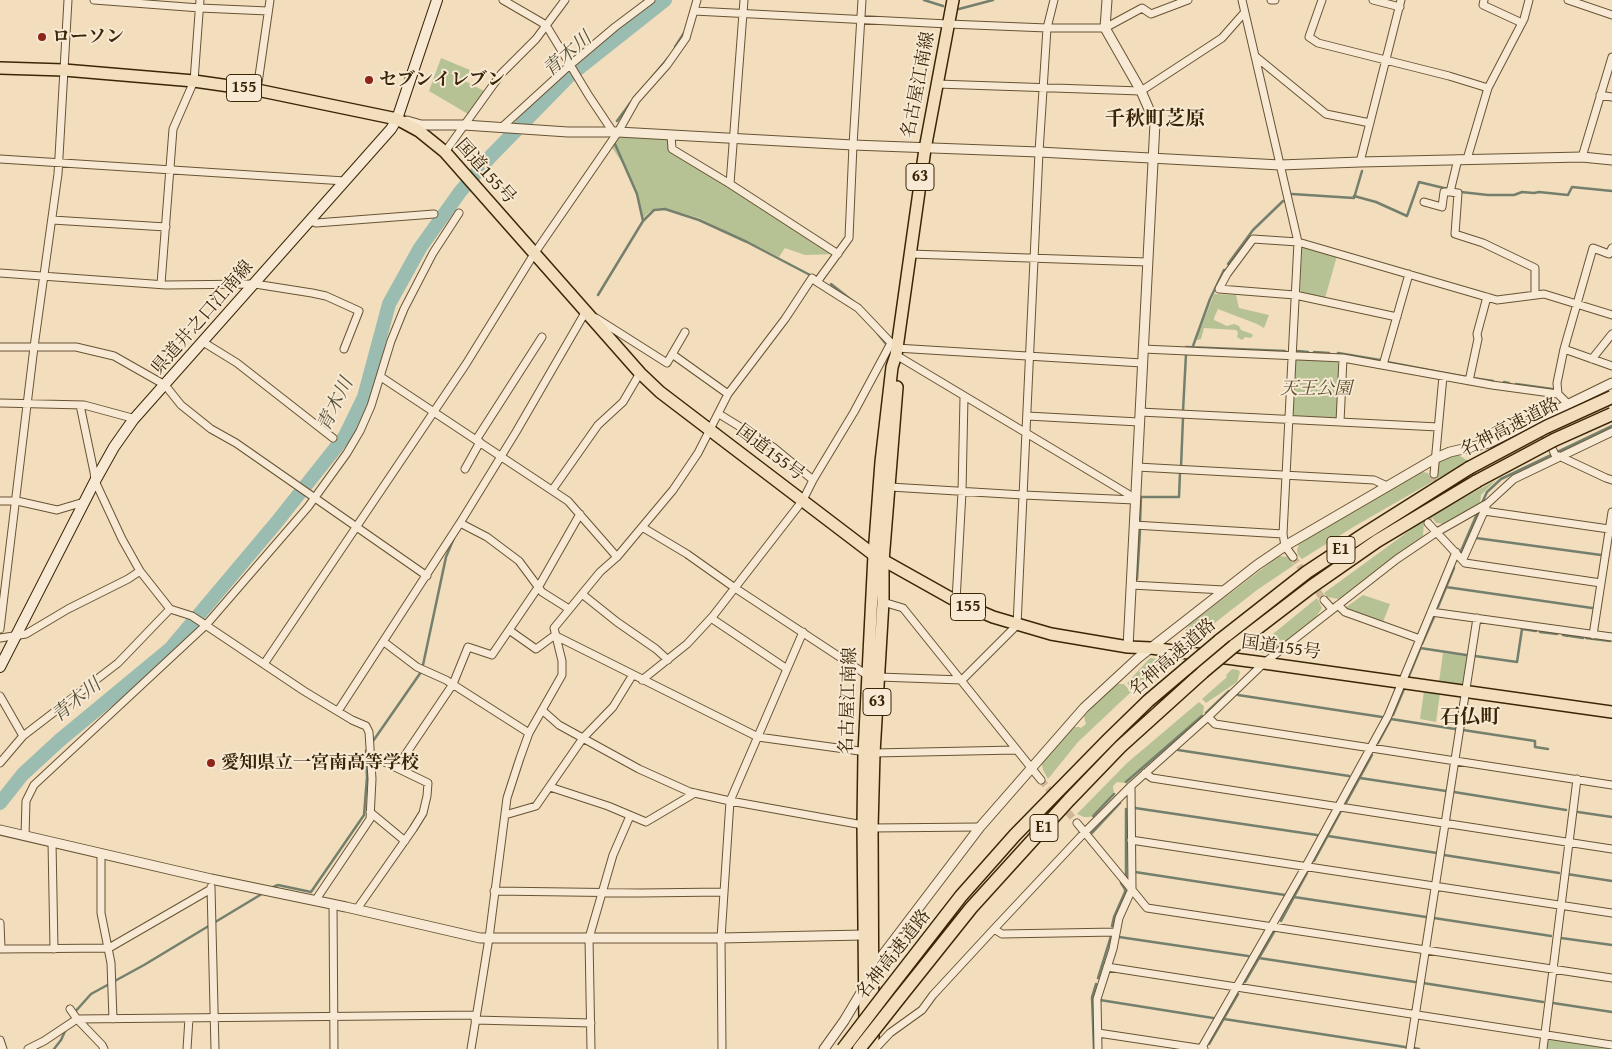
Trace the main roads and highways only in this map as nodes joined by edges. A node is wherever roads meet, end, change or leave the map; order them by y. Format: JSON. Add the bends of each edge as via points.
{"nodes":[{"id":1,"x":438,"y":0,"type":"edge"},
{"id":2,"x":953,"y":0,"type":"edge"},
{"id":3,"x":0,"y":68,"type":"edge"},
{"id":4,"x":397,"y":119,"type":"junction"},
{"id":5,"x":894,"y":349,"type":"junction"},
{"id":6,"x":1612,"y":397,"type":"edge"},
{"id":7,"x":1612,"y":414,"type":"edge"},
{"id":8,"x":878,"y":558,"type":"junction"},
{"id":9,"x":0,"y":667,"type":"edge"},
{"id":10,"x":873,"y":676,"type":"junction"},
{"id":11,"x":1612,"y":712,"type":"edge"},
{"id":12,"x":867,"y":826,"type":"junction"},
{"id":13,"x":843,"y":1049,"type":"edge"},
{"id":14,"x":859,"y":1049,"type":"edge"},
{"id":15,"x":865,"y":1049,"type":"edge"},
{"id":16,"x":874,"y":1049,"type":"edge"}],
"edges":[{"from":1,"to":4,"type":"main road","name":"県道井之口江南線"},
{"from":2,"to":5,"type":"main road","name":"名古屋江南線","number":"63","via":[[925,149]]},
{"from":3,"to":4,"type":"main road","name":"国道155号","number":"155","via":[[194,81],[257,90]]},
{"from":4,"to":8,"type":"main road","name":"国道155号","number":"155","via":[[419,131],[445,152],[640,373],[678,407]]},
{"from":4,"to":9,"type":"main road","name":"県道井之口江南線","via":[[133,420],[95,481]]},
{"from":5,"to":8,"type":"main road","name":"名古屋江南線","number":"63","via":[[881,462]]},
{"from":5,"to":8,"type":"main road","name":"名古屋江南線","number":"63","via":[[898,369],[890,486]]},
{"from":6,"to":13,"type":"highway","name":"名神高速道路","number":"E1","bridge":true,"via":[[1469,468],[1374,528],[1307,572],[1148,701],[1015,835],[962,896]]},
{"from":7,"to":14,"type":"highway","name":"名神高速道路","number":"E1","bridge":true,"via":[[1477,481],[1377,540],[1203,672],[1120,747],[1069,800],[972,908]]},
{"from":8,"to":10,"type":"main road","name":"名古屋江南線","number":"63"},
{"from":8,"to":10,"type":"main road","name":"名古屋江南線","number":"63","via":[[883,602]]},
{"from":8,"to":11,"type":"main road","name":"国道155号","number":"155","via":[[956,602],[1017,625],[1060,636]]},
{"from":10,"to":12,"type":"main road","name":"名古屋江南線","number":"63"},
{"from":12,"to":15,"type":"main road","name":"名古屋江南線","number":"63","via":[[863,935]]},
{"from":12,"to":16,"type":"main road","name":"名古屋江南線","number":"63","via":[[874,965]]}]}
